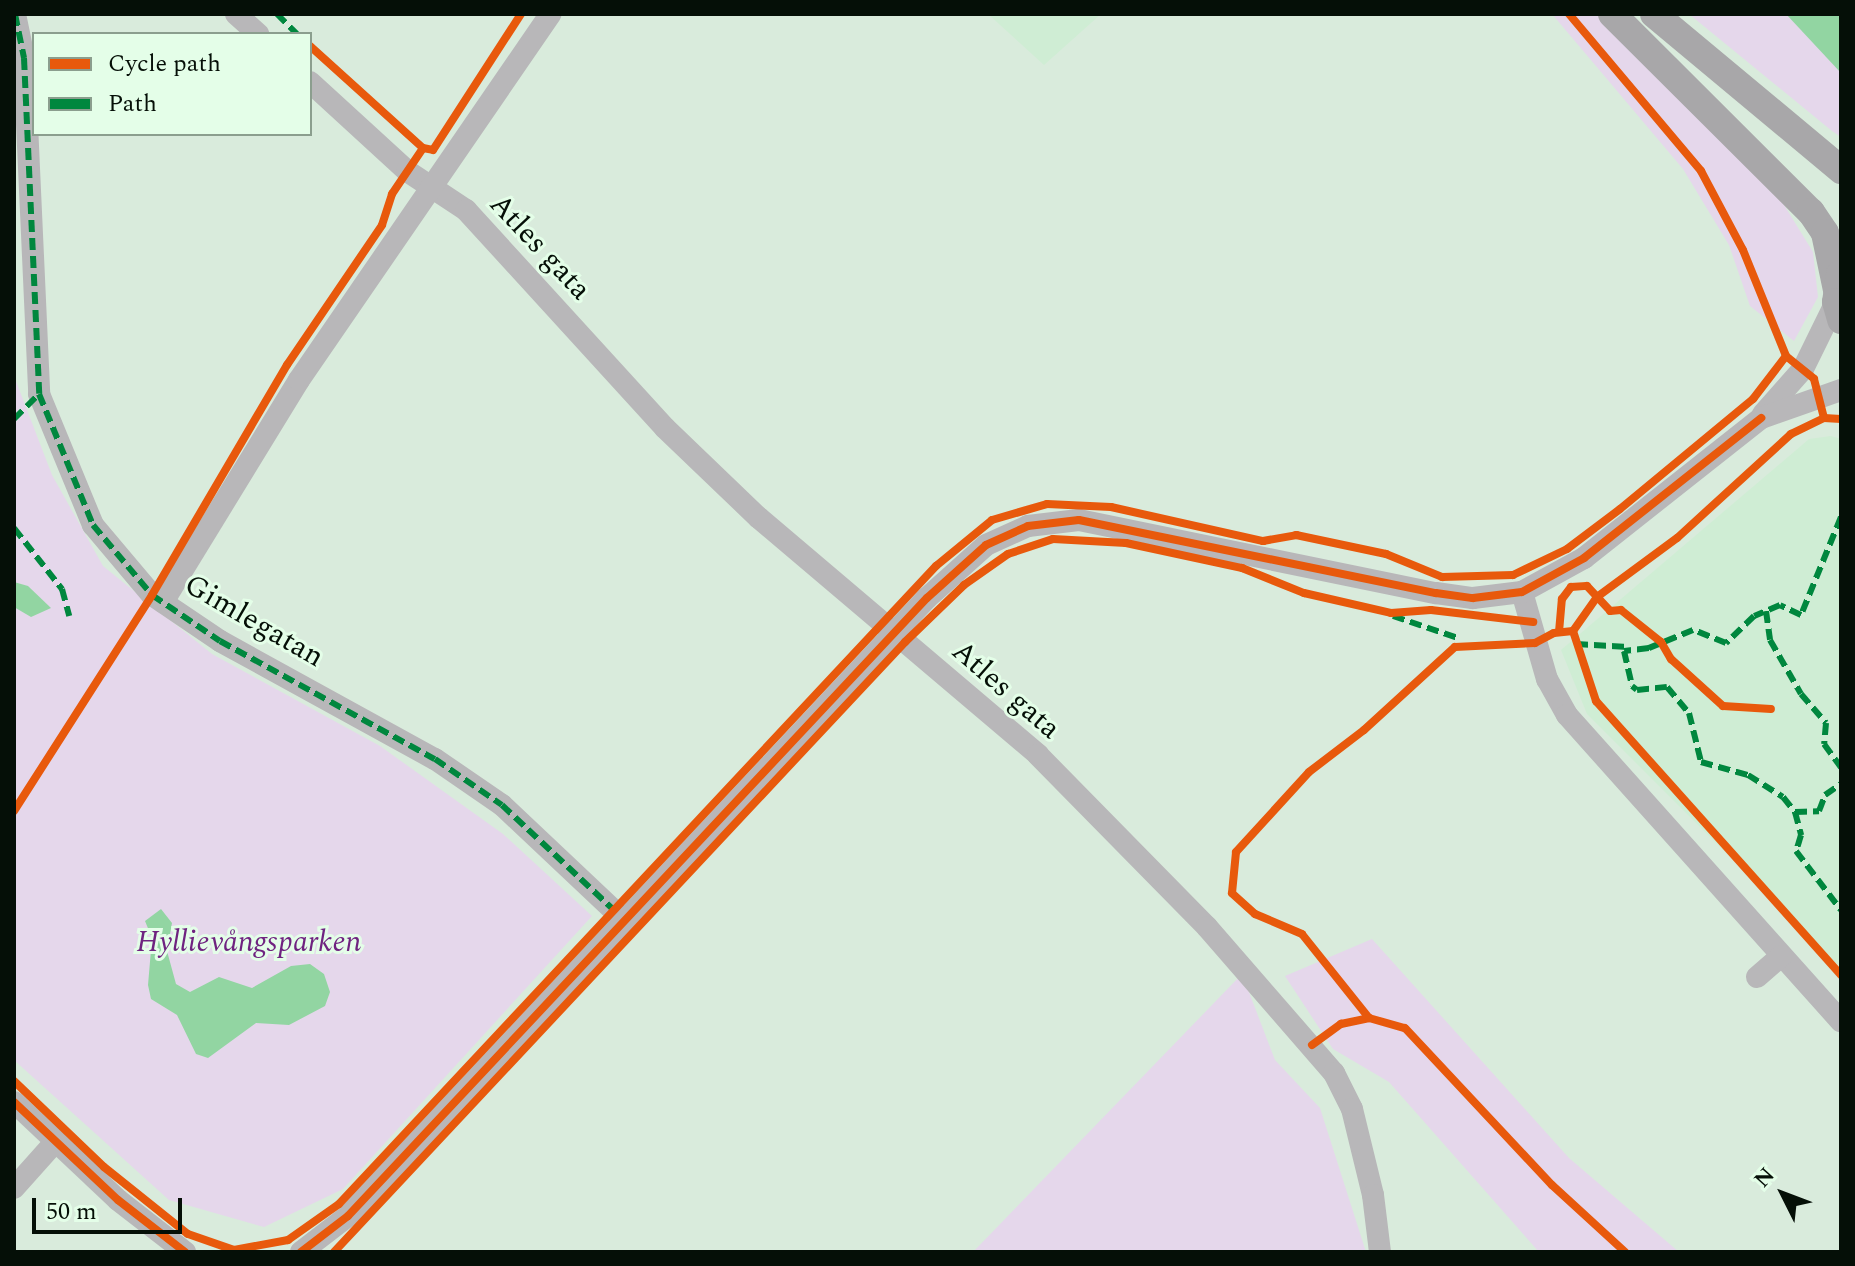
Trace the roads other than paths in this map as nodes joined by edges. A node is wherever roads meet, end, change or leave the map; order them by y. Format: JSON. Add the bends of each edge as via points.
{"nodes":[{"id":1,"x":15,"y":14,"type":"edge"},
{"id":2,"x":236,"y":14,"type":"edge"},
{"id":3,"x":551,"y":14,"type":"edge"},
{"id":4,"x":1612,"y":14,"type":"edge"},
{"id":5,"x":1654,"y":14,"type":"edge"},
{"id":6,"x":256,"y":32,"type":"edge"},
{"id":7,"x":312,"y":84,"type":"edge"},
{"id":8,"x":1841,"y":170,"type":"edge"},
{"id":9,"x":434,"y":189,"type":"junction"},
{"id":10,"x":1839,"y":295,"type":"edge"},
{"id":11,"x":1841,"y":390,"type":"edge"},
{"id":12,"x":1761,"y":418,"type":"junction"},
{"id":13,"x":1522,"y":592,"type":"junction"},
{"id":14,"x":163,"y":602,"type":"junction"},
{"id":15,"x":894,"y":634,"type":"junction"},
{"id":16,"x":625,"y":921,"type":"junction"},
{"id":17,"x":1781,"y":956,"type":"junction"},
{"id":18,"x":1757,"y":977,"type":"dead end"},
{"id":19,"x":1841,"y":1021,"type":"edge"},
{"id":20,"x":14,"y":1102,"type":"edge"},
{"id":21,"x":56,"y":1141,"type":"junction"},
{"id":22,"x":14,"y":1188,"type":"edge"},
{"id":23,"x":185,"y":1252,"type":"edge"},
{"id":24,"x":301,"y":1252,"type":"edge"},
{"id":25,"x":1380,"y":1252,"type":"edge"}],
"edges":[{"from":1,"to":14,"type":"street","name":"Gimlegatan","via":[[24,58],[39,394],[93,525]]},
{"from":2,"to":6,"type":"street"},
{"from":3,"to":9,"type":"street"},
{"from":4,"to":10,"type":"main road","via":[[1811,212],[1824,230]]},
{"from":5,"to":8,"type":"main road"},
{"from":7,"to":9,"type":"street","name":"Atles gata"},
{"from":9,"to":14,"type":"street","via":[[299,380]]},
{"from":9,"to":15,"type":"street","name":"Atles gata","via":[[466,210],[665,428],[759,518]]},
{"from":10,"to":12,"type":"street","via":[[1803,369]]},
{"from":11,"to":12,"type":"street"},
{"from":12,"to":13,"type":"street","via":[[1584,558]]},
{"from":13,"to":15,"type":"street","via":[[1473,598],[1436,593],[1113,525],[1049,522],[986,545]]},
{"from":13,"to":17,"type":"street","via":[[1547,679],[1567,715]]},
{"from":14,"to":16,"type":"street","name":"Gimlegatan","via":[[220,641],[435,759],[502,805]]},
{"from":15,"to":16,"type":"street"},
{"from":15,"to":25,"type":"street","name":"Atles gata","via":[[1038,755],[1207,927],[1334,1073],[1352,1109],[1373,1195]]},
{"from":16,"to":24,"type":"street","via":[[348,1216]]},
{"from":17,"to":18,"type":"street"},
{"from":17,"to":19,"type":"street"},
{"from":20,"to":21,"type":"street"},
{"from":21,"to":22,"type":"street"},
{"from":21,"to":23,"type":"street","via":[[157,1234]]}]}
